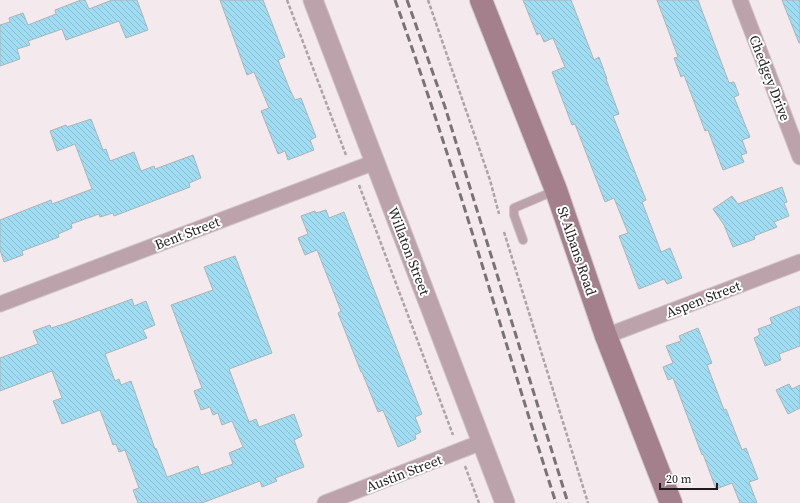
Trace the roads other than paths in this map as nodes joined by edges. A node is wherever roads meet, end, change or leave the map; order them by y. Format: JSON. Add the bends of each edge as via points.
{"nodes":[{"id":1,"x":313,"y":0,"type":"edge"},
{"id":2,"x":481,"y":0,"type":"edge"},
{"id":3,"x":740,"y":0,"type":"edge"},
{"id":4,"x":800,"y":156,"type":"edge"},
{"id":5,"x":375,"y":162,"type":"junction"},
{"id":6,"x":556,"y":190,"type":"junction"},
{"id":7,"x":523,"y":240,"type":"dead end"},
{"id":8,"x":800,"y":262,"type":"edge"},
{"id":9,"x":0,"y":304,"type":"edge"},
{"id":10,"x":606,"y":336,"type":"junction"},
{"id":11,"x":482,"y":442,"type":"junction"},
{"id":12,"x":326,"y":503,"type":"edge"},
{"id":13,"x":505,"y":503,"type":"edge"},
{"id":14,"x":671,"y":503,"type":"edge"}],
"edges":[{"from":1,"to":5,"type":"street","name":"Willaton Street"},
{"from":2,"to":6,"type":"main road","name":"St Albans Road"},
{"from":3,"to":4,"type":"street","name":"Chedgey Drive"},
{"from":5,"to":9,"type":"street","name":"Bent Street"},
{"from":5,"to":11,"type":"street","name":"Willaton Street"},
{"from":6,"to":7,"type":"lane","via":[[514,208]]},
{"from":6,"to":10,"type":"main road","name":"St Albans Road"},
{"from":8,"to":10,"type":"street","name":"Aspen Street"},
{"from":10,"to":14,"type":"main road","name":"St Albans Road"},
{"from":11,"to":12,"type":"street","name":"Austin Street"},
{"from":11,"to":13,"type":"street","name":"Willaton Street"}]}
